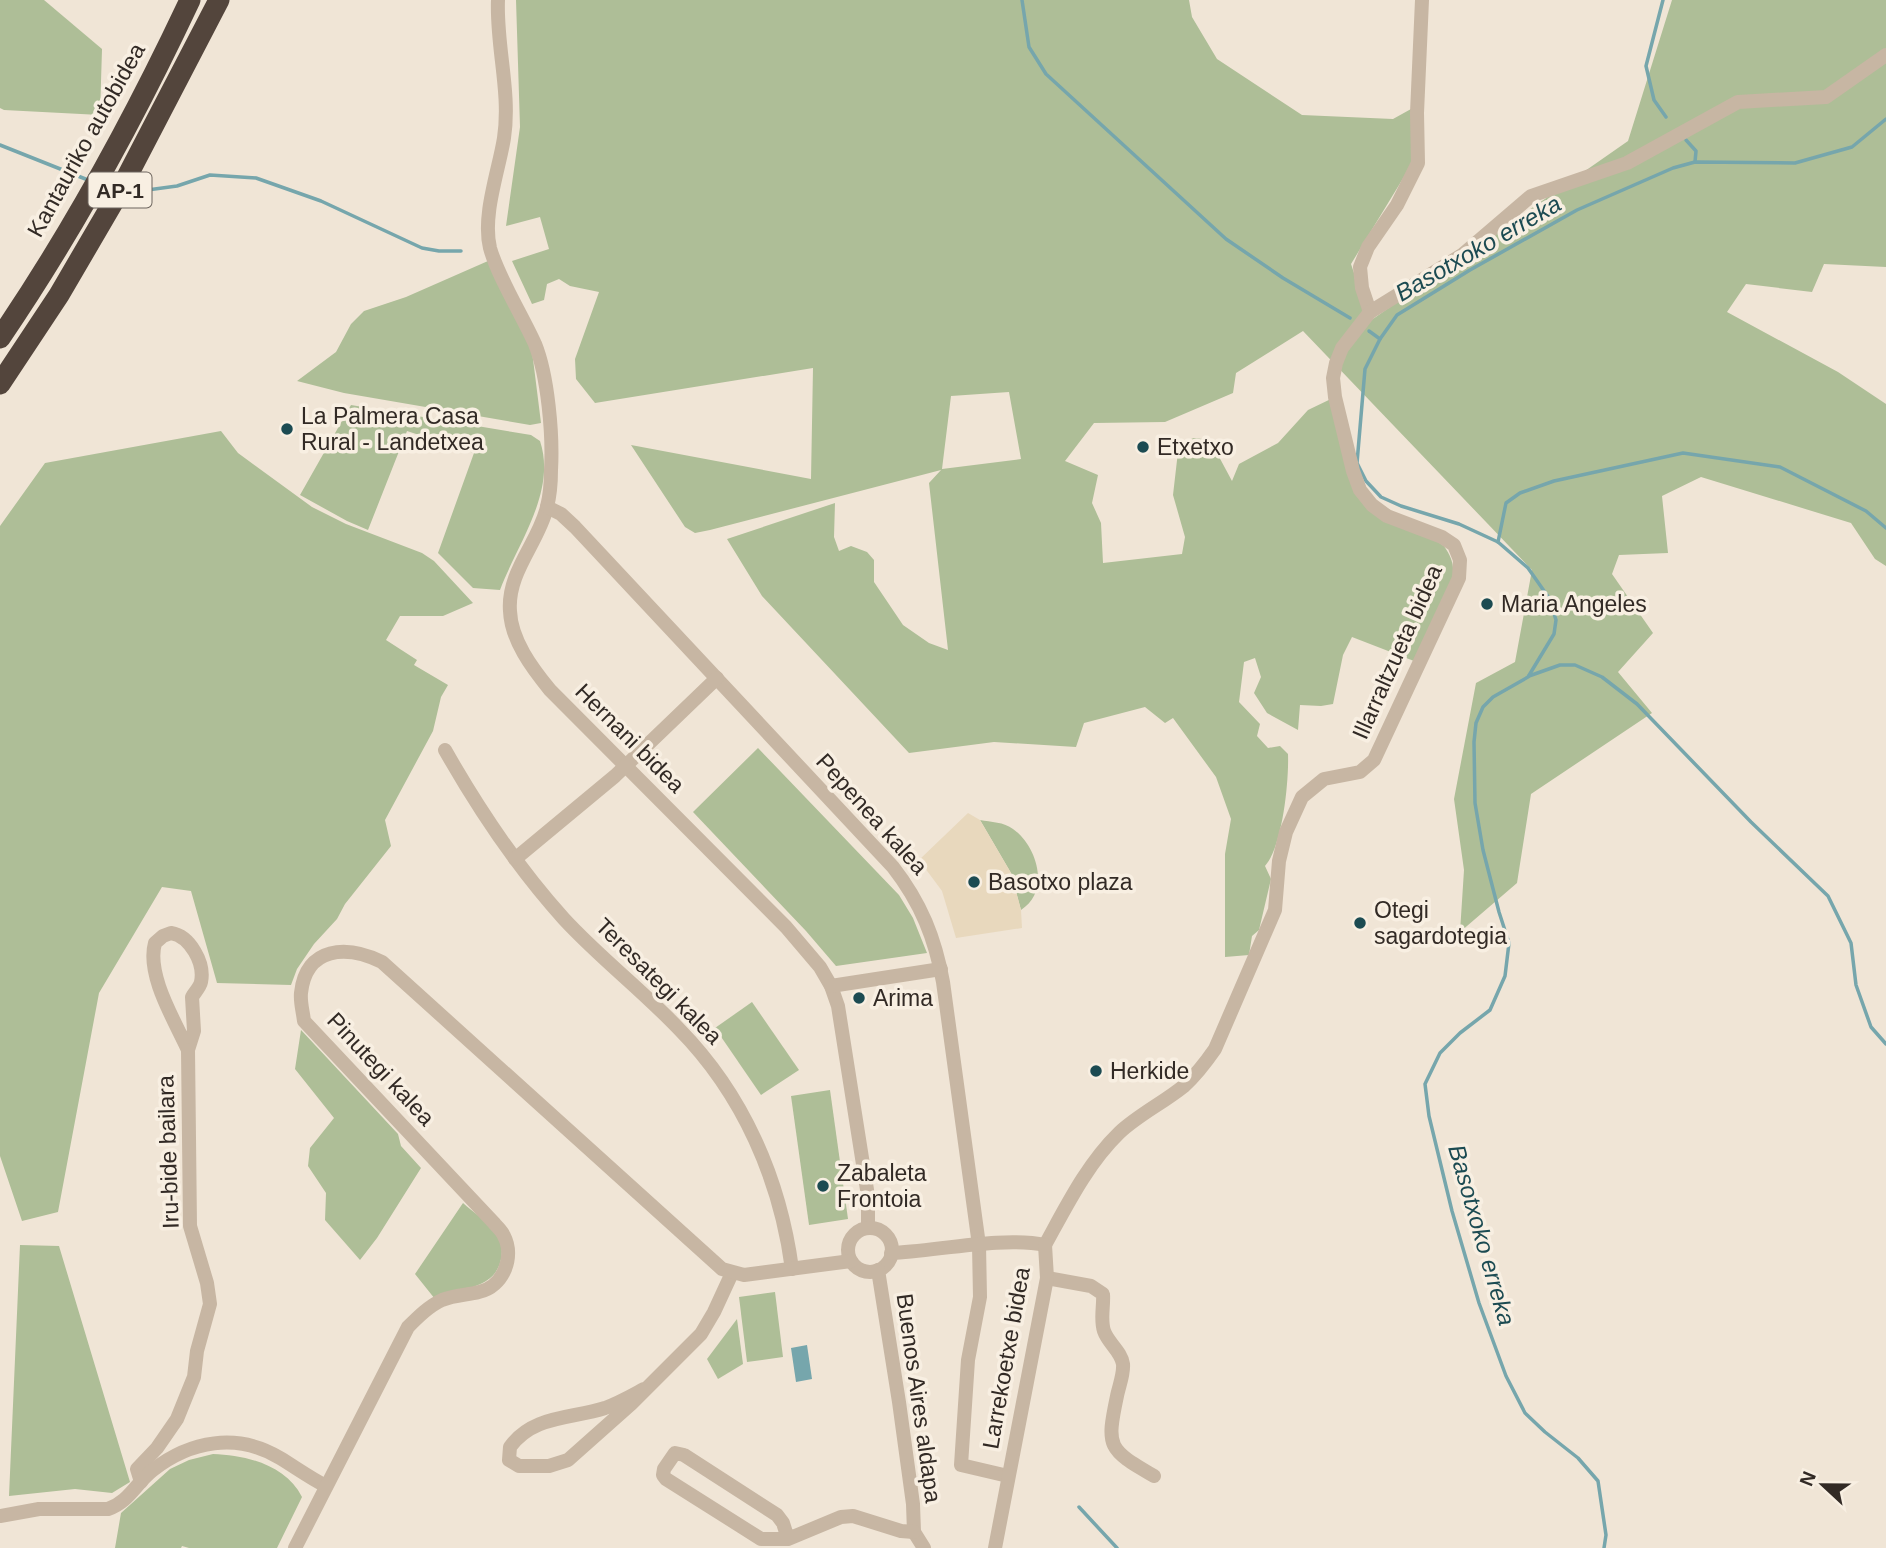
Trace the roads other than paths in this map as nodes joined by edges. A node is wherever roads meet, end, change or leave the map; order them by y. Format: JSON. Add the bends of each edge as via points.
{"nodes":[{"id":1,"x":190,"y":0,"type":"edge"},
{"id":2,"x":219,"y":0,"type":"edge"},
{"id":3,"x":498,"y":0,"type":"edge"},
{"id":4,"x":1422,"y":0,"type":"edge"},
{"id":5,"x":1886,"y":55,"type":"edge"},
{"id":6,"x":1370,"y":312,"type":"junction"},
{"id":7,"x":0,"y":338,"type":"edge"},
{"id":8,"x":0,"y":384,"type":"edge"},
{"id":9,"x":547,"y":507,"type":"junction"},
{"id":10,"x":717,"y":678,"type":"junction"},
{"id":11,"x":445,"y":750,"type":"dead end"},
{"id":12,"x":626,"y":766,"type":"junction"},
{"id":13,"x":515,"y":859,"type":"junction"},
{"id":14,"x":940,"y":968,"type":"junction"},
{"id":15,"x":831,"y":986,"type":"junction"},
{"id":16,"x":188,"y":1050,"type":"junction"},
{"id":17,"x":868,"y":1228,"type":"junction"},
{"id":18,"x":979,"y":1245,"type":"junction"},
{"id":19,"x":1045,"y":1245,"type":"junction"},
{"id":20,"x":891,"y":1254,"type":"junction"},
{"id":21,"x":851,"y":1261,"type":"junction"},
{"id":22,"x":792,"y":1269,"type":"junction"},
{"id":23,"x":877,"y":1270,"type":"junction"},
{"id":24,"x":732,"y":1273,"type":"junction"},
{"id":25,"x":1047,"y":1278,"type":"junction"},
{"id":26,"x":644,"y":1389,"type":"junction"},
{"id":27,"x":583,"y":1414,"type":"junction"},
{"id":28,"x":594,"y":1436,"type":"junction"},
{"id":29,"x":1008,"y":1476,"type":"junction"},
{"id":30,"x":1154,"y":1476,"type":"dead end"},
{"id":31,"x":141,"y":1482,"type":"junction"},
{"id":32,"x":326,"y":1486,"type":"junction"},
{"id":33,"x":0,"y":1516,"type":"edge"},
{"id":34,"x":914,"y":1532,"type":"junction"},
{"id":35,"x":788,"y":1539,"type":"junction"},
{"id":36,"x":295,"y":1548,"type":"edge"},
{"id":37,"x":924,"y":1548,"type":"edge"},
{"id":38,"x":996,"y":1548,"type":"edge"}],
"edges":[{"from":1,"to":7,"type":"highway","name":"Kantauriko autobidea","number":"AP-1","via":[[93,188]]},
{"from":2,"to":8,"type":"highway","number":"AP-1","via":[[118,194]]},
{"from":3,"to":9,"type":"street","name":"Hernani bidea","via":[[504,135],[489,213],[490,247],[536,347],[545,383],[552,455]]},
{"from":4,"to":6,"type":"street","via":[[1418,163],[1360,267]]},
{"from":5,"to":6,"type":"street","via":[[1826,97],[1738,102],[1626,163],[1531,196],[1461,255]]},
{"from":6,"to":19,"type":"street","name":"Illarraltzueta bidea","via":[[1342,348],[1334,378],[1353,471],[1360,490],[1387,516],[1454,545],[1460,560],[1459,578],[1374,760],[1360,772],[1324,779],[1302,797],[1279,861],[1275,910],[1215,1049],[1183,1086],[1118,1134],[1092,1165]]},
{"from":9,"to":10,"type":"street","name":"Pepenea kalea","via":[[575,527]]},
{"from":9,"to":12,"type":"street","name":"Hernani bidea","via":[[514,585],[510,611],[517,638],[550,690]]},
{"from":10,"to":12,"type":"street"},
{"from":10,"to":14,"type":"street","name":"Pepenea kalea","via":[[908,886],[930,926]]},
{"from":11,"to":13,"type":"street","name":"Teresategi kalea"},
{"from":12,"to":13,"type":"street"},
{"from":12,"to":15,"type":"street","name":"Hernani bidea","via":[[786,927]]},
{"from":13,"to":22,"type":"street","name":"Teresategi kalea","via":[[563,918],[679,1028],[737,1102],[771,1178]]},
{"from":14,"to":15,"type":"street"},
{"from":14,"to":18,"type":"street","name":"Pepenea kalea"},
{"from":15,"to":17,"type":"street","name":"Hernani bidea","via":[[844,1029],[868,1196]]},
{"from":16,"to":16,"type":"street","name":"Iru-bide bailara","via":[[153,961],[155,943],[171,933],[189,942],[200,968],[201,984],[192,997],[194,1031]]},
{"from":16,"to":31,"type":"street","name":"Iru-bide bailara","via":[[190,1226],[210,1304],[194,1377],[177,1419],[136,1469]]},
{"from":17,"to":20,"type":"street","via":[[886,1235]]},
{"from":17,"to":21,"type":"street","via":[[852,1237]]},
{"from":18,"to":19,"type":"street","name":"Larrekoetxe bidea"},
{"from":18,"to":20,"type":"street","name":"Larrekoetxe bidea"},
{"from":18,"to":29,"type":"street","name":"Pepenea kalea","via":[[980,1297],[968,1360],[961,1465]]},
{"from":19,"to":25,"type":"street","name":"Larrekoetxe bidea"},
{"from":20,"to":23,"type":"street"},
{"from":21,"to":22,"type":"street"},
{"from":21,"to":23,"type":"street","via":[[863,1270]]},
{"from":22,"to":24,"type":"street"},
{"from":23,"to":34,"type":"street","name":"Buenos Aires aldapa"},
{"from":24,"to":26,"type":"street","via":[[701,1335]]},
{"from":24,"to":32,"type":"street","name":"Pinutegi kalea","via":[[382,962],[347,950],[330,953],[304,978],[300,996],[304,1021],[494,1223],[504,1236],[509,1258],[496,1283],[481,1292],[441,1300],[408,1327]]},
{"from":25,"to":29,"type":"street","name":"Larrekoetxe bidea"},
{"from":25,"to":30,"type":"street","via":[[1091,1286],[1103,1294],[1103,1330],[1123,1363],[1110,1440],[1128,1460]]},
{"from":26,"to":27,"type":"street"},
{"from":26,"to":28,"type":"street"},
{"from":27,"to":28,"type":"street","via":[[593,1423]]},
{"from":27,"to":28,"type":"street","via":[[560,1416],[529,1429],[510,1447],[509,1460],[519,1466],[559,1464]]},
{"from":29,"to":38,"type":"street","name":"Larrekoetxe bidea"},
{"from":31,"to":32,"type":"street","name":"Iru-bide bailara","via":[[178,1452],[220,1442],[259,1448]]},
{"from":31,"to":33,"type":"street","name":"Iru-bide bailara","via":[[119,1505],[108,1509],[39,1509]]},
{"from":32,"to":36,"type":"street","name":"Pinutegi kalea"},
{"from":34,"to":35,"type":"street","name":"Buenos Aires aldapa","via":[[853,1516]]},
{"from":34,"to":37,"type":"street","name":"Buenos Aires aldapa"},
{"from":35,"to":35,"type":"street","via":[[777,1515],[684,1455],[675,1453],[664,1468],[666,1479],[748,1533],[761,1539]]}]}
